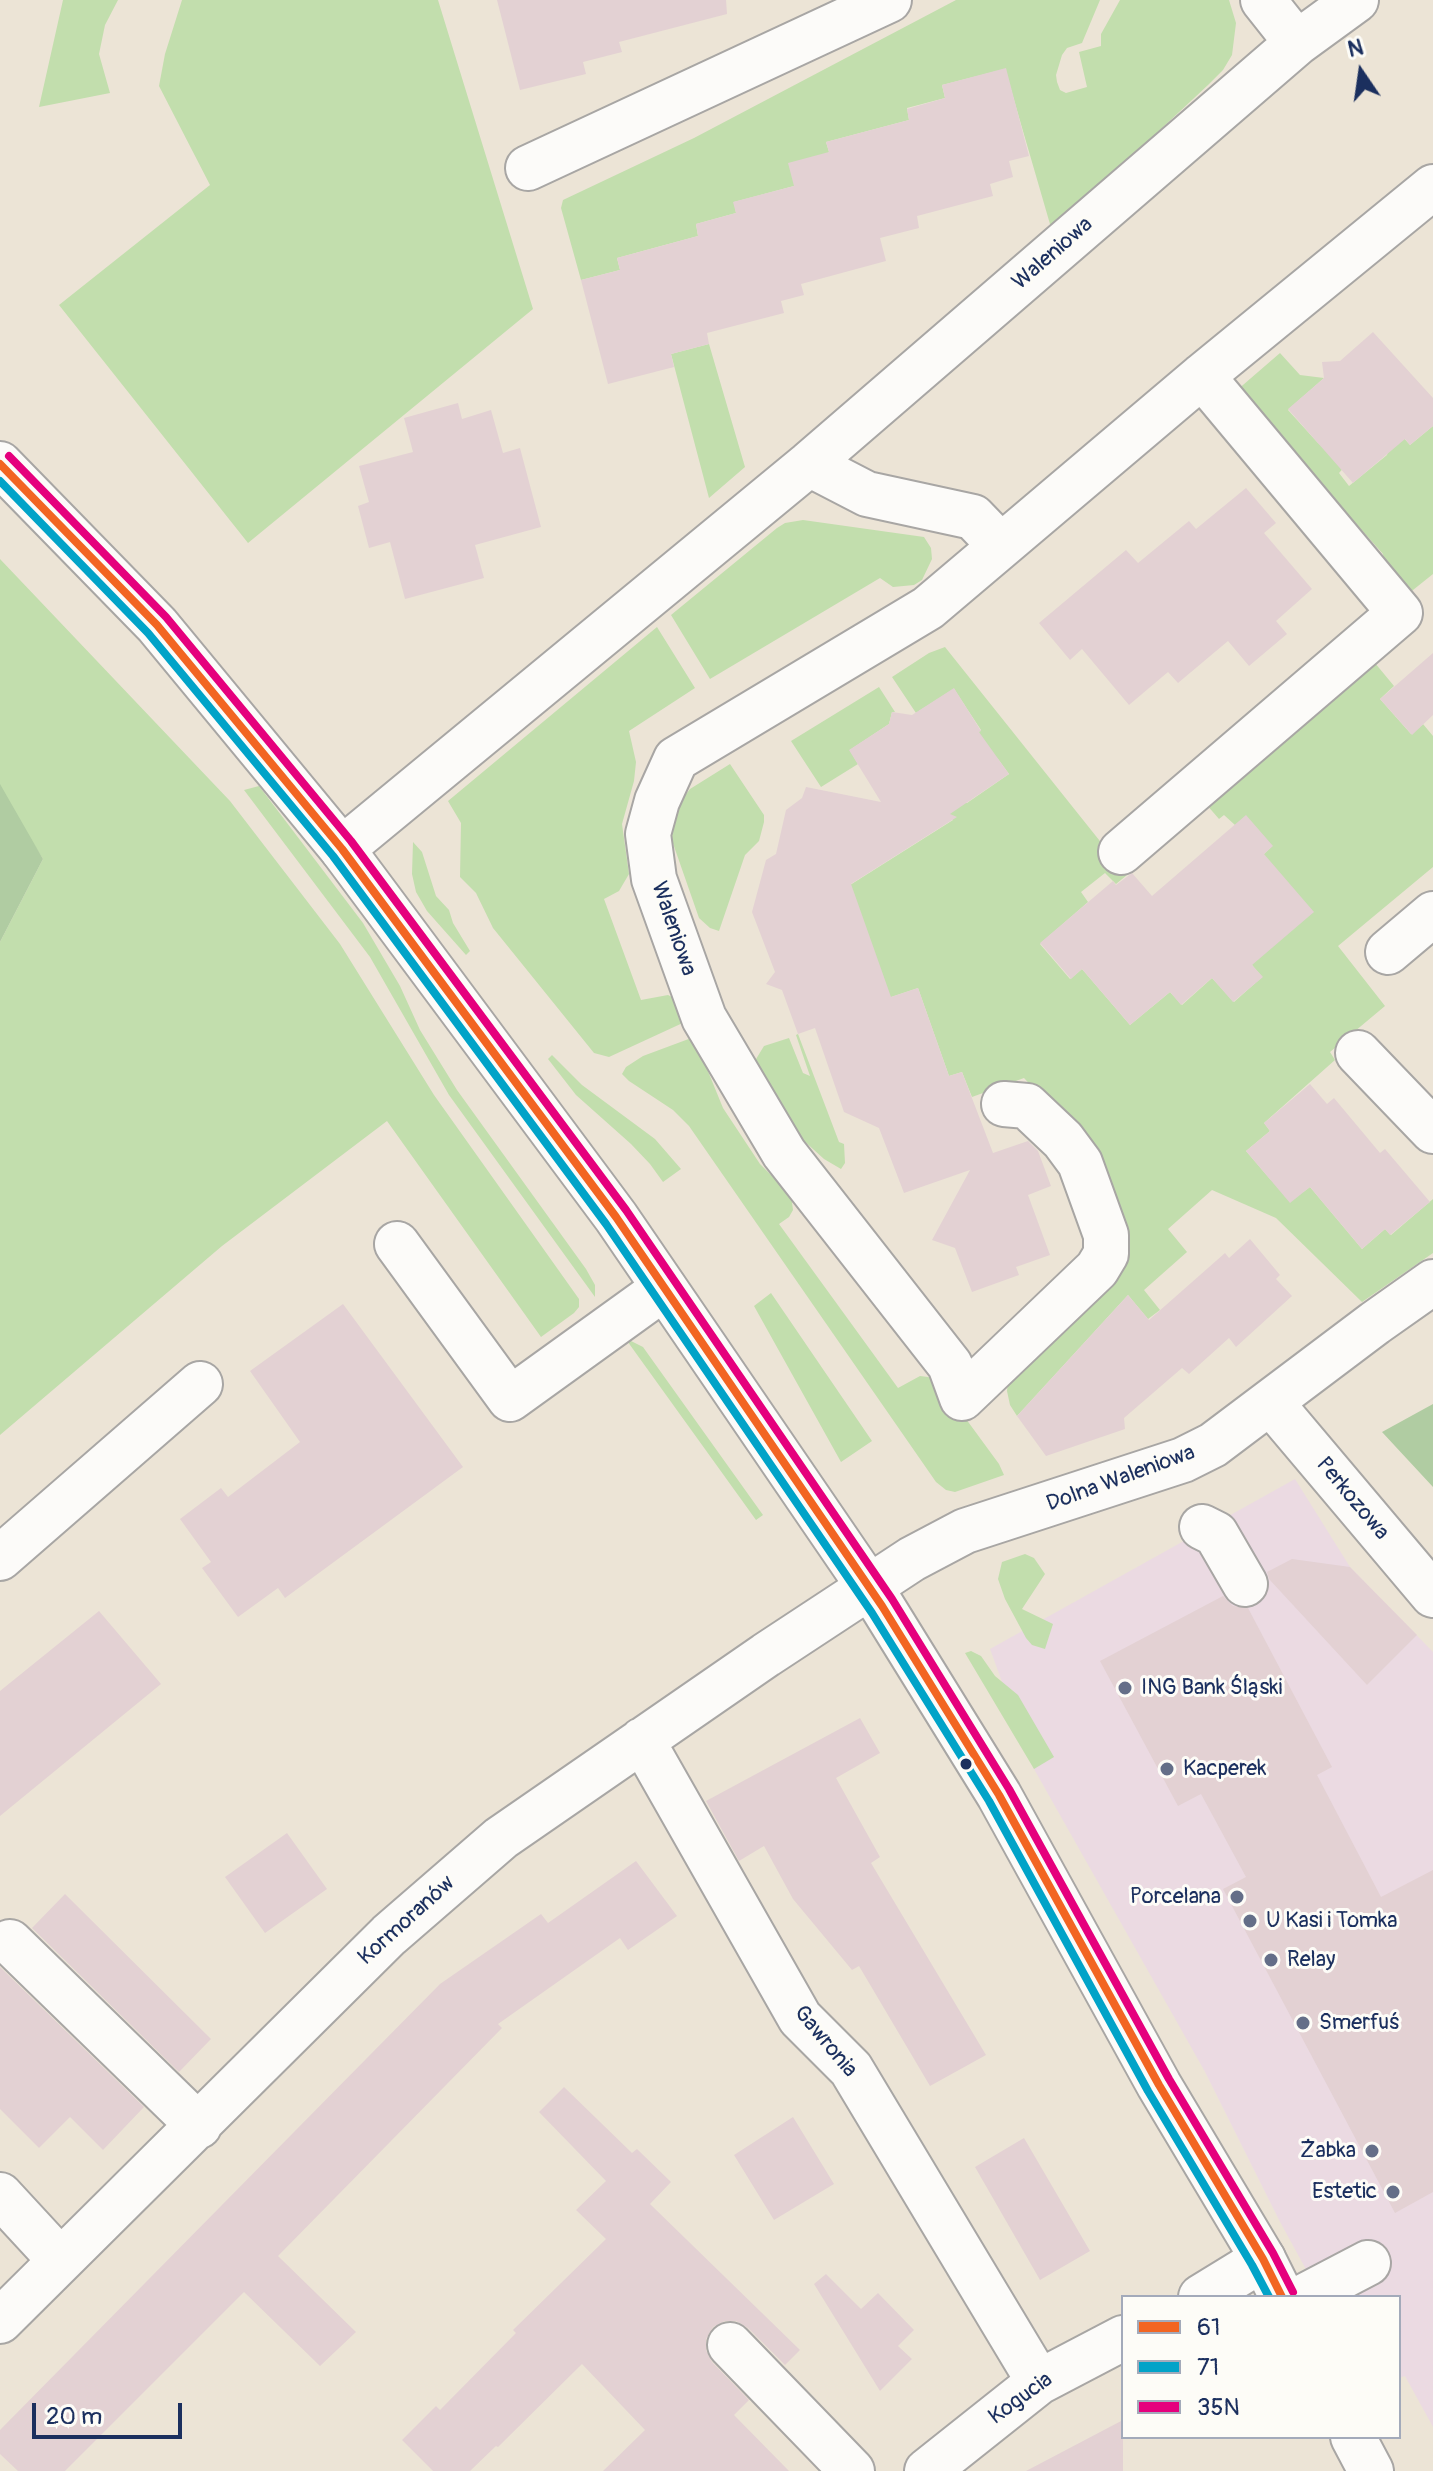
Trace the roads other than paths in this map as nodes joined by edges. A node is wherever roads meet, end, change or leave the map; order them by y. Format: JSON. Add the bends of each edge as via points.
{"nodes":[{"id":1,"x":889,"y":0,"type":"edge"},
{"id":2,"x":1263,"y":0,"type":"edge"},
{"id":3,"x":1356,"y":0,"type":"edge"},
{"id":4,"x":1297,"y":43,"type":"junction"},
{"id":5,"x":528,"y":168,"type":"dead end"},
{"id":6,"x":1433,"y":187,"type":"edge"},
{"id":7,"x":1202,"y":376,"type":"junction"},
{"id":8,"x":0,"y":464,"type":"edge"},
{"id":9,"x":809,"y":464,"type":"junction"},
{"id":10,"x":1000,"y":545,"type":"junction"},
{"id":11,"x":342,"y":849,"type":"junction"},
{"id":12,"x":1121,"y":852,"type":"dead end"},
{"id":13,"x":1433,"y":914,"type":"edge"},
{"id":14,"x":1388,"y":952,"type":"dead end"},
{"id":15,"x":1358,"y":1053,"type":"dead end"},
{"id":16,"x":1004,"y":1104,"type":"dead end"},
{"id":17,"x":1433,"y":1131,"type":"edge"},
{"id":18,"x":397,"y":1244,"type":"dead end"},
{"id":19,"x":1433,"y":1282,"type":"edge"},
{"id":20,"x":664,"y":1288,"type":"junction"},
{"id":21,"x":200,"y":1384,"type":"dead end"},
{"id":22,"x":1271,"y":1403,"type":"junction"},
{"id":23,"x":1202,"y":1527,"type":"dead end"},
{"id":24,"x":0,"y":1558,"type":"edge"},
{"id":25,"x":1245,"y":1584,"type":"dead end"},
{"id":26,"x":869,"y":1587,"type":"junction"},
{"id":27,"x":1433,"y":1595,"type":"edge"},
{"id":28,"x":642,"y":1740,"type":"junction"},
{"id":29,"x":10,"y":1942,"type":"dead end"},
{"id":30,"x":199,"y":2126,"type":"junction"},
{"id":31,"x":0,"y":2195,"type":"edge"},
{"id":32,"x":60,"y":2260,"type":"junction"},
{"id":33,"x":1368,"y":2263,"type":"dead end"},
{"id":34,"x":1273,"y":2278,"type":"edge"},
{"id":35,"x":1209,"y":2295,"type":"edge"},
{"id":36,"x":1307,"y":2295,"type":"edge"},
{"id":37,"x":0,"y":2321,"type":"edge"},
{"id":38,"x":1121,"y":2339,"type":"edge"},
{"id":39,"x":730,"y":2345,"type":"dead end"},
{"id":40,"x":1039,"y":2382,"type":"junction"},
{"id":41,"x":1354,"y":2439,"type":"edge"},
{"id":42,"x":941,"y":2467,"type":"edge"},
{"id":43,"x":852,"y":2471,"type":"edge"},
{"id":44,"x":1371,"y":2471,"type":"edge"}],
"edges":[{"from":1,"to":5,"type":"street"},
{"from":2,"to":4,"type":"street"},
{"from":3,"to":4,"type":"street","name":"Waleniowa"},
{"from":4,"to":9,"type":"street","name":"Waleniowa"},
{"from":6,"to":7,"type":"street","name":"Waleniowa"},
{"from":7,"to":10,"type":"street","name":"Waleniowa"},
{"from":7,"to":12,"type":"street","via":[[1400,613]]},
{"from":8,"to":11,"type":"street","via":[[157,625]]},
{"from":9,"to":10,"type":"street","via":[[867,494],[973,517]]},
{"from":9,"to":11,"type":"street","name":"Waleniowa"},
{"from":10,"to":16,"type":"street","name":"Waleniowa","via":[[928,608],[676,759],[648,834],[654,879],[704,1018],[784,1153],[956,1382],[1097,1269],[1106,1254],[1106,1235],[1080,1163],[1027,1106]]},
{"from":11,"to":20,"type":"street"},
{"from":13,"to":14,"type":"street"},
{"from":15,"to":17,"type":"street"},
{"from":18,"to":20,"type":"street","via":[[510,1399]]},
{"from":19,"to":22,"type":"street","name":"Dolna Waleniowa"},
{"from":20,"to":26,"type":"street"},
{"from":21,"to":24,"type":"street"},
{"from":22,"to":26,"type":"street","name":"Dolna Waleniowa","via":[[1183,1460],[965,1531]]},
{"from":22,"to":27,"type":"street","name":"Perkozowa"},
{"from":23,"to":25,"type":"street","via":[[1216,1534]]},
{"from":26,"to":28,"type":"street","name":"Kormoranów"},
{"from":26,"to":34,"type":"street","via":[[999,1795]]},
{"from":28,"to":30,"type":"street","name":"Kormoranów","via":[[501,1838],[389,1935]]},
{"from":28,"to":40,"type":"street","name":"Gawronia","via":[[800,2018],[851,2069]]},
{"from":29,"to":30,"type":"street"},
{"from":30,"to":32,"type":"street","name":"Kormoranów"},
{"from":31,"to":32,"type":"street"},
{"from":32,"to":37,"type":"street","name":"Kormoranów"},
{"from":33,"to":36,"type":"street"},
{"from":34,"to":35,"type":"street"},
{"from":38,"to":40,"type":"street","name":"Kogucia"},
{"from":39,"to":43,"type":"street"},
{"from":40,"to":42,"type":"street","name":"Kogucia"},
{"from":41,"to":44,"type":"street"}]}
